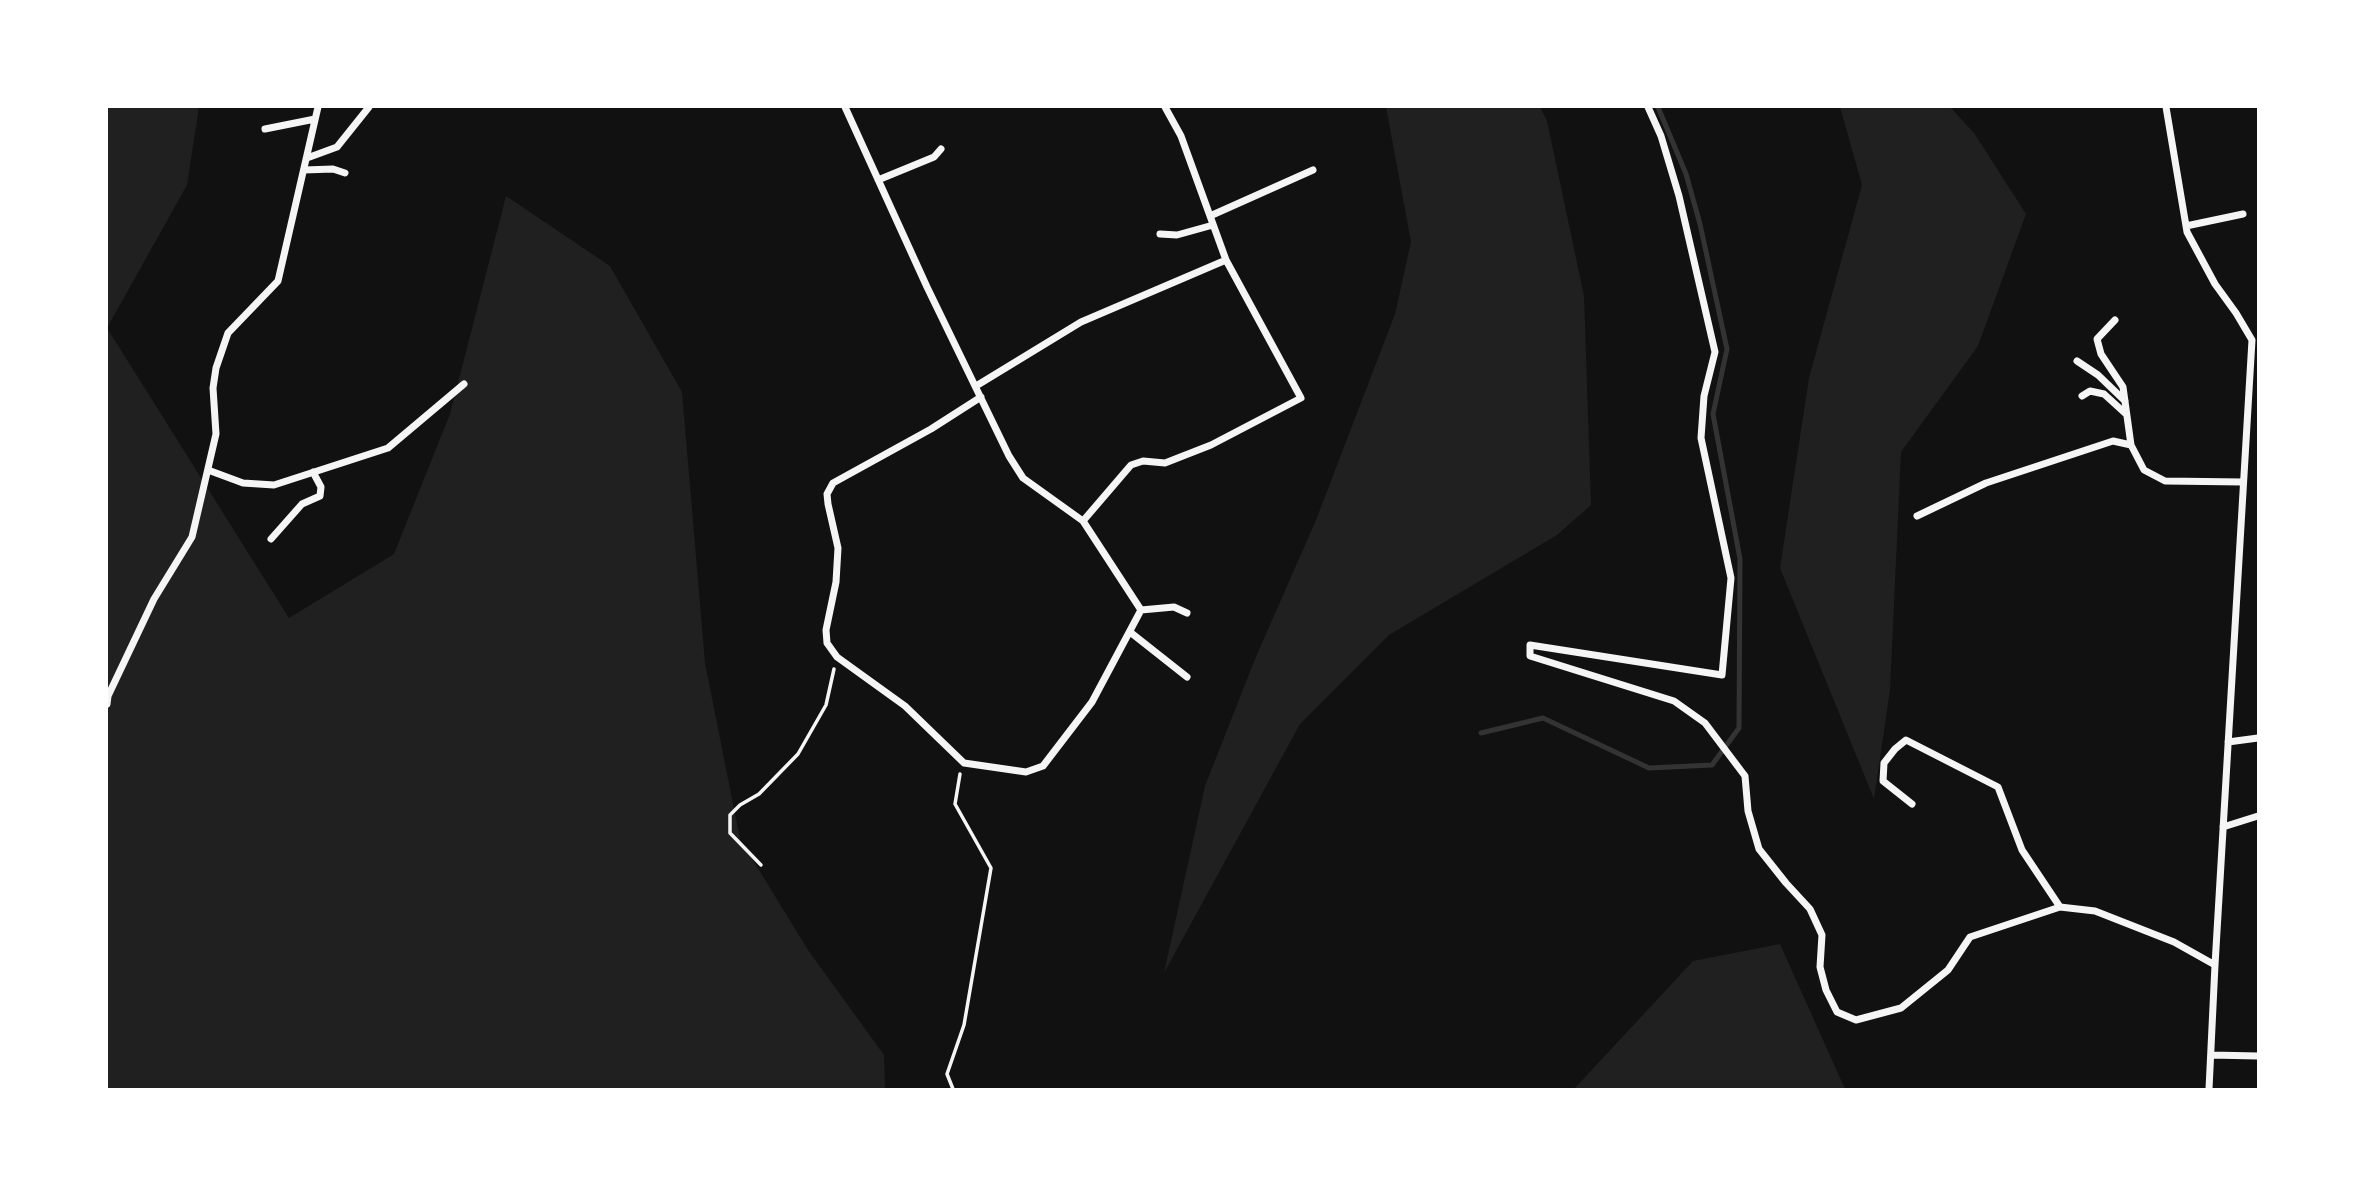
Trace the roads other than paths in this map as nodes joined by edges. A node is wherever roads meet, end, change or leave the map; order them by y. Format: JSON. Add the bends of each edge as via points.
{"nodes":[{"id":1,"x":318,"y":107,"type":"edge"},
{"id":2,"x":369,"y":107,"type":"edge"},
{"id":3,"x":845,"y":107,"type":"edge"},
{"id":4,"x":1165,"y":107,"type":"edge"},
{"id":5,"x":1648,"y":107,"type":"edge"},
{"id":6,"x":2166,"y":107,"type":"edge"},
{"id":7,"x":315,"y":119,"type":"junction"},
{"id":8,"x":265,"y":129,"type":"dead end"},
{"id":9,"x":941,"y":149,"type":"dead end"},
{"id":10,"x":307,"y":158,"type":"junction"},
{"id":11,"x":304,"y":170,"type":"junction"},
{"id":12,"x":1313,"y":170,"type":"dead end"},
{"id":13,"x":345,"y":173,"type":"dead end"},
{"id":14,"x":878,"y":180,"type":"junction"},
{"id":15,"x":2243,"y":214,"type":"dead end"},
{"id":16,"x":1210,"y":216,"type":"junction"},
{"id":17,"x":1213,"y":225,"type":"junction"},
{"id":18,"x":2186,"y":226,"type":"junction"},
{"id":19,"x":1160,"y":234,"type":"dead end"},
{"id":20,"x":1226,"y":260,"type":"junction"},
{"id":21,"x":2115,"y":320,"type":"dead end"},
{"id":22,"x":2256,"y":340,"type":"edge"},
{"id":23,"x":2077,"y":361,"type":"dead end"},
{"id":24,"x":464,"y":384,"type":"dead end"},
{"id":25,"x":976,"y":386,"type":"junction"},
{"id":26,"x":2082,"y":396,"type":"dead end"},
{"id":27,"x":981,"y":397,"type":"junction"},
{"id":28,"x":2125,"y":402,"type":"junction"},
{"id":29,"x":2127,"y":414,"type":"junction"},
{"id":30,"x":2131,"y":444,"type":"junction"},
{"id":31,"x":208,"y":470,"type":"junction"},
{"id":32,"x":313,"y":472,"type":"junction"},
{"id":33,"x":2243,"y":482,"type":"junction"},
{"id":34,"x":1917,"y":516,"type":"dead end"},
{"id":35,"x":1083,"y":521,"type":"junction"},
{"id":36,"x":271,"y":539,"type":"dead end"},
{"id":37,"x":1141,"y":610,"type":"junction"},
{"id":38,"x":1186,"y":613,"type":"dead end"},
{"id":39,"x":1130,"y":632,"type":"junction"},
{"id":40,"x":1187,"y":677,"type":"dead end"},
{"id":41,"x":107,"y":704,"type":"edge"},
{"id":42,"x":2258,"y":738,"type":"edge"},
{"id":43,"x":2228,"y":742,"type":"junction"},
{"id":44,"x":1912,"y":804,"type":"dead end"},
{"id":45,"x":2258,"y":816,"type":"edge"},
{"id":46,"x":2223,"y":827,"type":"junction"},
{"id":47,"x":2060,"y":907,"type":"junction"},
{"id":48,"x":2215,"y":965,"type":"junction"},
{"id":49,"x":2211,"y":1055,"type":"junction"},
{"id":50,"x":2258,"y":1056,"type":"edge"},
{"id":51,"x":2209,"y":1089,"type":"edge"}],
"edges":[{"from":1,"to":7,"type":"street"},
{"from":2,"to":10,"type":"street","via":[[337,147]]},
{"from":3,"to":14,"type":"street"},
{"from":4,"to":16,"type":"street","via":[[1181,136]]},
{"from":5,"to":47,"type":"street","via":[[1679,196],[1715,352],[1704,397],[1701,438],[1731,578],[1722,675],[1530,645],[1530,656],[1674,701],[1705,723],[1745,776],[1748,811],[1759,849],[1810,909],[1822,935],[1820,967],[1837,1012],[1856,1020],[1901,1008],[1948,970],[1970,937]]},
{"from":6,"to":18,"type":"street"},
{"from":7,"to":8,"type":"street"},
{"from":7,"to":10,"type":"street"},
{"from":9,"to":14,"type":"street","via":[[934,157]]},
{"from":10,"to":11,"type":"street"},
{"from":11,"to":13,"type":"street"},
{"from":11,"to":31,"type":"street","via":[[278,281],[228,333],[216,368],[216,434]]},
{"from":12,"to":16,"type":"street"},
{"from":14,"to":25,"type":"street"},
{"from":15,"to":18,"type":"street"},
{"from":16,"to":17,"type":"street"},
{"from":17,"to":19,"type":"street","via":[[1177,235]]},
{"from":17,"to":20,"type":"street"},
{"from":18,"to":22,"type":"street","via":[[2215,284]]},
{"from":20,"to":25,"type":"street","via":[[1081,322]]},
{"from":20,"to":35,"type":"street","via":[[1301,398],[1199,450],[1165,463],[1131,465]]},
{"from":21,"to":28,"type":"street","via":[[2097,338],[2101,354],[2123,387]]},
{"from":22,"to":33,"type":"street"},
{"from":23,"to":28,"type":"street"},
{"from":24,"to":32,"type":"street","via":[[388,448]]},
{"from":25,"to":27,"type":"street"},
{"from":26,"to":29,"type":"street","via":[[2090,391],[2104,394]]},
{"from":27,"to":35,"type":"street","via":[[1023,478]]},
{"from":27,"to":39,"type":"street","via":[[833,483],[827,494],[838,548],[827,643],[837,657],[905,706],[964,763],[1026,772],[1043,766],[1092,702]]},
{"from":28,"to":29,"type":"street"},
{"from":29,"to":30,"type":"street"},
{"from":30,"to":33,"type":"street","via":[[2144,470],[2165,481]]},
{"from":30,"to":34,"type":"street","via":[[2113,441],[1986,482]]},
{"from":31,"to":32,"type":"street","via":[[243,484],[274,485]]},
{"from":31,"to":41,"type":"street","via":[[192,537],[154,599]]},
{"from":32,"to":36,"type":"street","via":[[320,496],[302,504]]},
{"from":33,"to":43,"type":"street"},
{"from":35,"to":37,"type":"street"},
{"from":37,"to":38,"type":"street","via":[[1174,607]]},
{"from":37,"to":39,"type":"street"},
{"from":39,"to":40,"type":"street"},
{"from":42,"to":43,"type":"street"},
{"from":43,"to":46,"type":"street"},
{"from":44,"to":47,"type":"street","via":[[1883,781],[1884,763],[1906,740],[1998,787],[2022,850]]},
{"from":45,"to":46,"type":"street"},
{"from":46,"to":48,"type":"street"},
{"from":47,"to":48,"type":"street","via":[[2095,911],[2174,942]]},
{"from":48,"to":49,"type":"street"},
{"from":49,"to":50,"type":"street"},
{"from":49,"to":51,"type":"street"}]}
